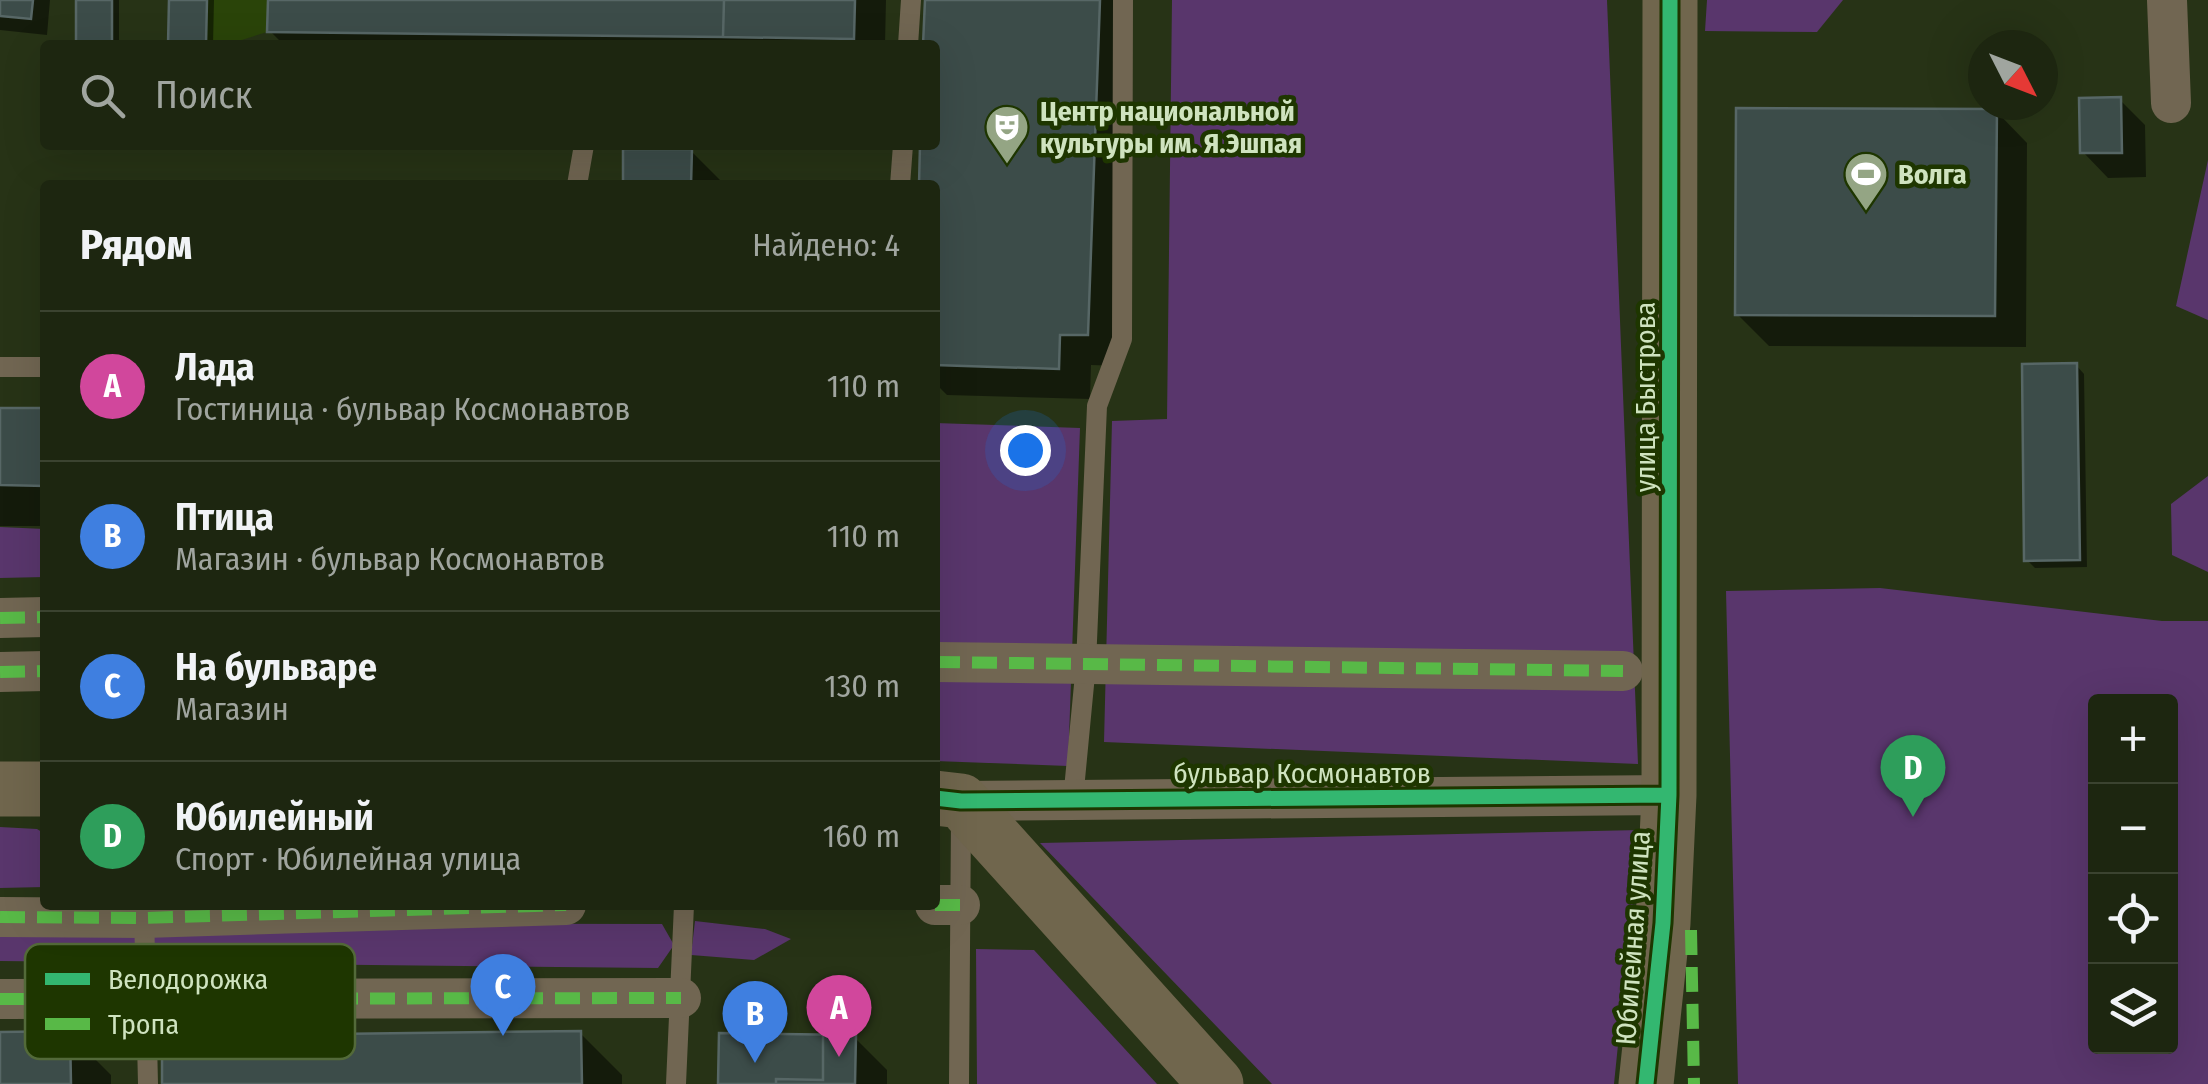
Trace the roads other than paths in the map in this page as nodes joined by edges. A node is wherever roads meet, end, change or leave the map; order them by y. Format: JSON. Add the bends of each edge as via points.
{"nodes":[{"id":1,"x":910,"y":0,"type":"edge"},
{"id":2,"x":1123,"y":0,"type":"edge"},
{"id":3,"x":1670,"y":0,"type":"edge"},
{"id":4,"x":2168,"y":0,"type":"edge"},
{"id":5,"x":908,"y":40,"type":"edge"},
{"id":6,"x":2171,"y":103,"type":"dead end"},
{"id":7,"x":583,"y":150,"type":"edge"},
{"id":8,"x":903,"y":150,"type":"edge"},
{"id":9,"x":577,"y":180,"type":"edge"},
{"id":10,"x":900,"y":180,"type":"edge"},
{"id":11,"x":0,"y":367,"type":"edge"},
{"id":12,"x":40,"y":367,"type":"edge"},
{"id":13,"x":40,"y":617,"type":"edge"},
{"id":14,"x":0,"y":618,"type":"edge"},
{"id":15,"x":940,"y":662,"type":"edge"},
{"id":16,"x":1086,"y":664,"type":"junction"},
{"id":17,"x":40,"y":671,"type":"edge"},
{"id":18,"x":1623,"y":671,"type":"dead end"},
{"id":19,"x":0,"y":672,"type":"edge"},
{"id":20,"x":0,"y":789,"type":"edge"},
{"id":21,"x":40,"y":789,"type":"edge"},
{"id":22,"x":1669,"y":795,"type":"junction"},
{"id":23,"x":948,"y":799,"type":"edge"},
{"id":24,"x":1073,"y":800,"type":"junction"},
{"id":25,"x":947,"y":905,"type":"edge"},
{"id":26,"x":214,"y":910,"type":"edge"},
{"id":27,"x":684,"y":910,"type":"edge"},
{"id":28,"x":144,"y":911,"type":"edge"},
{"id":29,"x":0,"y":917,"type":"edge"},
{"id":30,"x":145,"y":944,"type":"edge"},
{"id":31,"x":681,"y":998,"type":"junction"},
{"id":32,"x":0,"y":999,"type":"edge"},
{"id":33,"x":25,"y":999,"type":"edge"},
{"id":34,"x":355,"y":999,"type":"edge"},
{"id":35,"x":147,"y":1059,"type":"edge"},
{"id":36,"x":148,"y":1084,"type":"edge"},
{"id":37,"x":676,"y":1084,"type":"edge"},
{"id":38,"x":958,"y":1084,"type":"edge"},
{"id":39,"x":1216,"y":1084,"type":"edge"},
{"id":40,"x":1646,"y":1084,"type":"edge"}],
"edges":[{"from":1,"to":5,"type":"lane"},
{"from":2,"to":16,"type":"lane","via":[[1122,339],[1097,406]]},
{"from":3,"to":22,"type":"street","name":"улица Быстрова"},
{"from":4,"to":6,"type":"street"},
{"from":7,"to":9,"type":"lane"},
{"from":8,"to":10,"type":"lane"},
{"from":11,"to":12,"type":"lane"},
{"from":13,"to":14,"type":"street"},
{"from":15,"to":16,"type":"street"},
{"from":16,"to":18,"type":"street"},
{"from":16,"to":24,"type":"lane"},
{"from":17,"to":19,"type":"street"},
{"from":20,"to":21,"type":"street"},
{"from":22,"to":24,"type":"street","name":"бульвар Космонавтов"},
{"from":22,"to":40,"type":"street","name":"Юбилейная улица"},
{"from":23,"to":24,"type":"street","name":"бульвар Космонавтов"},
{"from":23,"to":25,"type":"lane"},
{"from":23,"to":39,"type":"street"},
{"from":25,"to":38,"type":"lane"},
{"from":26,"to":28,"type":"street"},
{"from":27,"to":31,"type":"lane"},
{"from":28,"to":29,"type":"street"},
{"from":28,"to":30,"type":"lane"},
{"from":31,"to":34,"type":"street"},
{"from":31,"to":37,"type":"lane"},
{"from":32,"to":33,"type":"street"},
{"from":35,"to":36,"type":"lane"}]}
